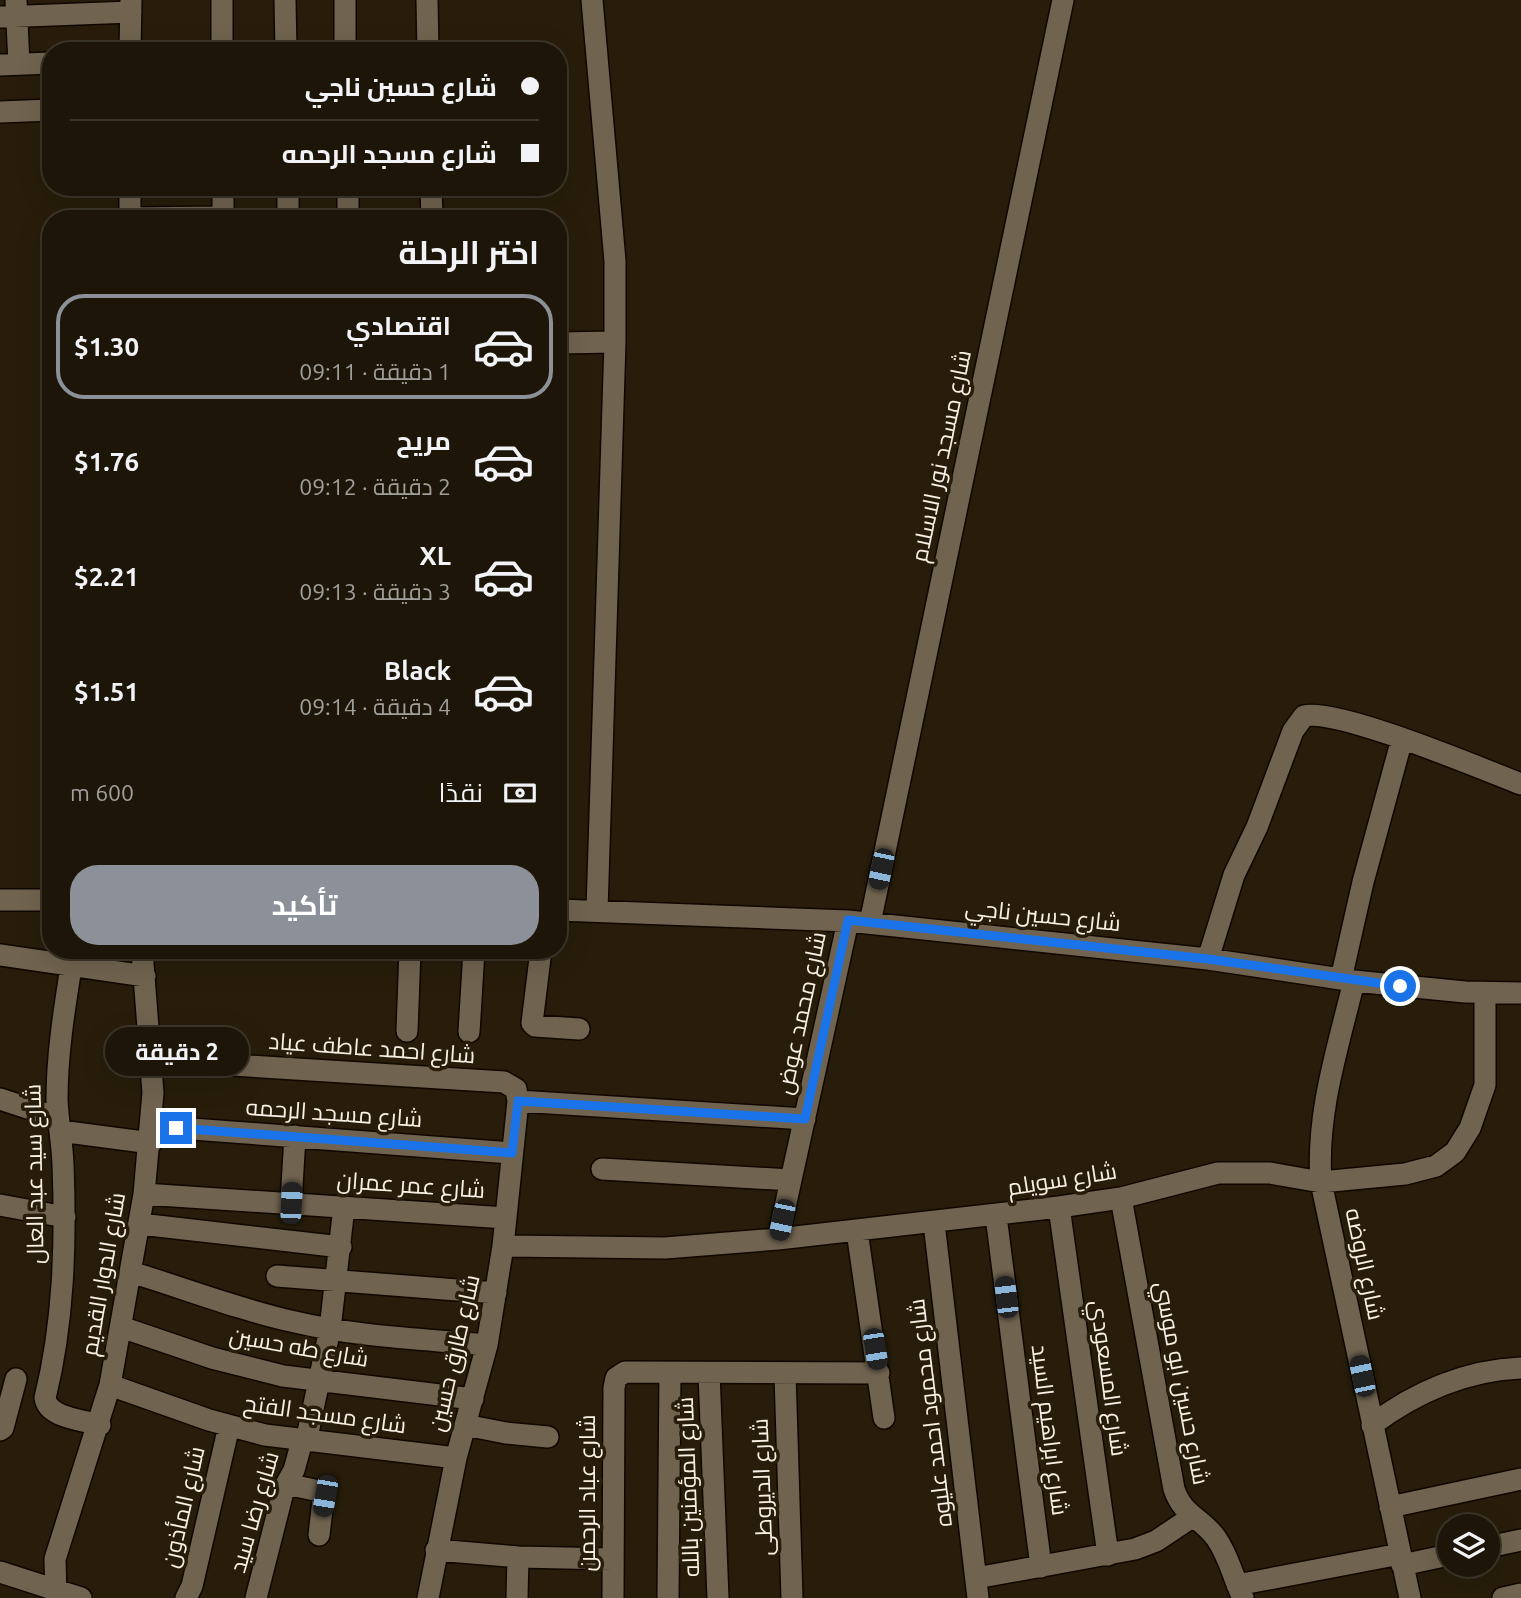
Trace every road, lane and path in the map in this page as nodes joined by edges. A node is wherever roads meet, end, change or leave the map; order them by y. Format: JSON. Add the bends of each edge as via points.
{"nodes":[{"id":1,"x":222,"y":0,"type":"edge"},
{"id":2,"x":285,"y":0,"type":"edge"},
{"id":3,"x":345,"y":0,"type":"edge"},
{"id":4,"x":426,"y":0,"type":"edge"},
{"id":5,"x":592,"y":0,"type":"edge"},
{"id":6,"x":1063,"y":0,"type":"edge"},
{"id":7,"x":131,"y":6,"type":"edge"},
{"id":8,"x":11,"y":11,"type":"edge"},
{"id":9,"x":131,"y":42,"type":"edge"},
{"id":10,"x":222,"y":42,"type":"edge"},
{"id":11,"x":286,"y":42,"type":"edge"},
{"id":12,"x":345,"y":42,"type":"edge"},
{"id":13,"x":428,"y":42,"type":"edge"},
{"id":14,"x":42,"y":63,"type":"edge"},
{"id":15,"x":10,"y":64,"type":"edge"},
{"id":16,"x":42,"y":110,"type":"edge"},
{"id":17,"x":0,"y":112,"type":"edge"},
{"id":18,"x":615,"y":342,"type":"junction"},
{"id":19,"x":567,"y":344,"type":"edge"},
{"id":20,"x":1402,"y":739,"type":"junction"},
{"id":21,"x":1521,"y":784,"type":"edge"},
{"id":22,"x":0,"y":900,"type":"edge"},
{"id":23,"x":42,"y":900,"type":"edge"},
{"id":24,"x":567,"y":910,"type":"edge"},
{"id":25,"x":597,"y":910,"type":"junction"},
{"id":26,"x":859,"y":922,"type":"junction"},
{"id":27,"x":0,"y":955,"type":"edge"},
{"id":28,"x":143,"y":959,"type":"edge"},
{"id":29,"x":410,"y":959,"type":"edge"},
{"id":30,"x":473,"y":959,"type":"edge"},
{"id":31,"x":540,"y":959,"type":"edge"},
{"id":32,"x":1208,"y":959,"type":"junction"},
{"id":33,"x":71,"y":967,"type":"junction"},
{"id":34,"x":145,"y":975,"type":"junction"},
{"id":35,"x":1348,"y":980,"type":"junction"},
{"id":36,"x":1485,"y":993,"type":"junction"},
{"id":37,"x":1521,"y":993,"type":"edge"},
{"id":38,"x":579,"y":1029,"type":"dead end"},
{"id":39,"x":407,"y":1031,"type":"dead end"},
{"id":40,"x":469,"y":1032,"type":"dead end"},
{"id":41,"x":152,"y":1060,"type":"junction"},
{"id":42,"x":0,"y":1099,"type":"edge"},
{"id":43,"x":518,"y":1101,"type":"junction"},
{"id":44,"x":805,"y":1119,"type":"junction"},
{"id":45,"x":59,"y":1124,"type":"junction"},
{"id":46,"x":151,"y":1134,"type":"junction"},
{"id":47,"x":295,"y":1136,"type":"junction"},
{"id":48,"x":512,"y":1153,"type":"junction"},
{"id":49,"x":602,"y":1169,"type":"dead end"},
{"id":50,"x":791,"y":1180,"type":"junction"},
{"id":51,"x":1321,"y":1182,"type":"junction"},
{"id":52,"x":144,"y":1194,"type":"junction"},
{"id":53,"x":1121,"y":1198,"type":"junction"},
{"id":54,"x":291,"y":1203,"type":"junction"},
{"id":55,"x":0,"y":1205,"type":"edge"},
{"id":56,"x":344,"y":1207,"type":"junction"},
{"id":57,"x":1059,"y":1207,"type":"junction"},
{"id":58,"x":996,"y":1216,"type":"junction"},
{"id":59,"x":65,"y":1217,"type":"junction"},
{"id":60,"x":506,"y":1218,"type":"junction"},
{"id":61,"x":934,"y":1223,"type":"junction"},
{"id":62,"x":140,"y":1224,"type":"junction"},
{"id":63,"x":857,"y":1231,"type":"junction"},
{"id":64,"x":778,"y":1239,"type":"junction"},
{"id":65,"x":503,"y":1246,"type":"junction"},
{"id":66,"x":341,"y":1247,"type":"junction"},
{"id":67,"x":131,"y":1272,"type":"junction"},
{"id":68,"x":277,"y":1276,"type":"dead end"},
{"id":69,"x":337,"y":1280,"type":"junction"},
{"id":70,"x":496,"y":1293,"type":"junction"},
{"id":71,"x":121,"y":1327,"type":"junction"},
{"id":72,"x":330,"y":1329,"type":"junction"},
{"id":73,"x":487,"y":1345,"type":"junction"},
{"id":74,"x":1521,"y":1368,"type":"edge"},
{"id":75,"x":670,"y":1373,"type":"junction"},
{"id":76,"x":709,"y":1373,"type":"junction"},
{"id":77,"x":879,"y":1373,"type":"junction"},
{"id":78,"x":785,"y":1374,"type":"junction"},
{"id":79,"x":8,"y":1378,"type":"edge"},
{"id":80,"x":320,"y":1382,"type":"junction"},
{"id":81,"x":48,"y":1384,"type":"junction"},
{"id":82,"x":110,"y":1385,"type":"junction"},
{"id":83,"x":473,"y":1399,"type":"junction"},
{"id":84,"x":884,"y":1418,"type":"dead end"},
{"id":85,"x":100,"y":1425,"type":"junction"},
{"id":86,"x":466,"y":1425,"type":"junction"},
{"id":87,"x":1373,"y":1425,"type":"junction"},
{"id":88,"x":229,"y":1426,"type":"junction"},
{"id":89,"x":0,"y":1430,"type":"edge"},
{"id":90,"x":548,"y":1437,"type":"dead end"},
{"id":91,"x":304,"y":1441,"type":"junction"},
{"id":92,"x":456,"y":1458,"type":"junction"},
{"id":93,"x":1521,"y":1479,"type":"edge"},
{"id":94,"x":286,"y":1484,"type":"junction"},
{"id":95,"x":1390,"y":1507,"type":"junction"},
{"id":96,"x":1192,"y":1517,"type":"junction"},
{"id":97,"x":318,"y":1535,"type":"dead end"},
{"id":98,"x":1521,"y":1540,"type":"edge"},
{"id":99,"x":1500,"y":1544,"type":"edge"},
{"id":100,"x":436,"y":1550,"type":"junction"},
{"id":101,"x":1108,"y":1555,"type":"junction"},
{"id":102,"x":1437,"y":1556,"type":"edge"},
{"id":103,"x":518,"y":1557,"type":"junction"},
{"id":104,"x":612,"y":1559,"type":"junction"},
{"id":105,"x":1401,"y":1559,"type":"junction"},
{"id":106,"x":1041,"y":1567,"type":"junction"},
{"id":107,"x":0,"y":1572,"type":"edge"},
{"id":108,"x":977,"y":1588,"type":"edge"},
{"id":109,"x":1240,"y":1591,"type":"edge"},
{"id":110,"x":56,"y":1594,"type":"edge"},
{"id":111,"x":1521,"y":1594,"type":"edge"},
{"id":112,"x":81,"y":1598,"type":"edge"},
{"id":113,"x":186,"y":1598,"type":"edge"},
{"id":114,"x":256,"y":1598,"type":"edge"},
{"id":115,"x":428,"y":1598,"type":"edge"},
{"id":116,"x":517,"y":1598,"type":"edge"},
{"id":117,"x":613,"y":1598,"type":"edge"},
{"id":118,"x":668,"y":1598,"type":"edge"},
{"id":119,"x":718,"y":1598,"type":"edge"},
{"id":120,"x":792,"y":1598,"type":"edge"},
{"id":121,"x":1410,"y":1598,"type":"edge"},
{"id":122,"x":1503,"y":1598,"type":"edge"}],
"edges":[{"from":1,"to":10,"type":"street"},
{"from":2,"to":11,"type":"street"},
{"from":3,"to":12,"type":"street"},
{"from":4,"to":13,"type":"street"},
{"from":5,"to":18,"type":"street","via":[[615,261]]},
{"from":6,"to":26,"type":"street","name":"شارع مسجد نور الاسلام"},
{"from":7,"to":8,"type":"street"},
{"from":7,"to":9,"type":"street"},
{"from":8,"to":15,"type":"street"},
{"from":14,"to":15,"type":"street"},
{"from":16,"to":17,"type":"street"},
{"from":18,"to":19,"type":"street"},
{"from":18,"to":25,"type":"street"},
{"from":20,"to":21,"type":"street"},
{"from":20,"to":32,"type":"street","via":[[1312,714],[1298,721],[1234,875]]},
{"from":20,"to":35,"type":"street","name":"شارع الروضه","via":[[1363,882]]},
{"from":22,"to":23,"type":"street"},
{"from":24,"to":25,"type":"street","name":"شارع حسين ناجي"},
{"from":25,"to":26,"type":"street","name":"شارع حسين ناجي"},
{"from":26,"to":32,"type":"street","name":"شارع حسين ناجي"},
{"from":26,"to":44,"type":"street","name":"شارع محمد عوض"},
{"from":27,"to":33,"type":"street"},
{"from":28,"to":34,"type":"street","name":"شارع الدوار القديم"},
{"from":29,"to":39,"type":"street"},
{"from":30,"to":40,"type":"street"},
{"from":31,"to":38,"type":"street","via":[[532,1023]]},
{"from":32,"to":35,"type":"street","name":"شارع حسين ناجي"},
{"from":33,"to":34,"type":"street"},
{"from":33,"to":45,"type":"street","name":"شارع سيد عبد العال","via":[[58,1063]]},
{"from":34,"to":41,"type":"street","name":"شارع الدوار القديم"},
{"from":35,"to":36,"type":"street","name":"شارع حسين ناجي"},
{"from":35,"to":51,"type":"street","name":"شارع الروضه","via":[[1322,1115]]},
{"from":36,"to":37,"type":"street","name":"شارع حسين ناجي"},
{"from":36,"to":51,"type":"street","name":"شارع سويلم","via":[[1485,1085],[1470,1128],[1455,1152],[1436,1166],[1405,1174]]},
{"from":41,"to":43,"type":"street","name":"شارع احمد عاطف عياد","via":[[504,1082],[516,1089]]},
{"from":41,"to":46,"type":"street","name":"شارع الدوار القديم"},
{"from":42,"to":45,"type":"street","name":"شارع مسجد الرحمه"},
{"from":43,"to":44,"type":"street"},
{"from":43,"to":48,"type":"street","name":"شارع طارق حسين"},
{"from":44,"to":50,"type":"street","name":"شارع محمد عوض"},
{"from":45,"to":46,"type":"street","name":"شارع مسجد الرحمه"},
{"from":45,"to":59,"type":"street","name":"شارع سيد عبد العال"},
{"from":46,"to":47,"type":"street","name":"شارع مسجد الرحمه"},
{"from":46,"to":52,"type":"street","name":"شارع الدوار القديم"},
{"from":47,"to":48,"type":"street","name":"شارع مسجد الرحمه"},
{"from":47,"to":54,"type":"street"},
{"from":48,"to":60,"type":"street","name":"شارع طارق حسين"},
{"from":49,"to":50,"type":"street"},
{"from":50,"to":64,"type":"street","name":"شارع محمد عوض"},
{"from":51,"to":53,"type":"street","name":"شارع سويلم","via":[[1270,1173],[1219,1173]]},
{"from":51,"to":87,"type":"street","name":"شارع الروضه"},
{"from":52,"to":54,"type":"street","name":"شارع عمر عمران"},
{"from":52,"to":62,"type":"street","name":"شارع الدوار القديم"},
{"from":53,"to":57,"type":"street","name":"شارع سويلم"},
{"from":53,"to":96,"type":"street","name":"شارع حسين ابو موسي","via":[[1174,1489]]},
{"from":54,"to":56,"type":"street","name":"شارع عمر عمران"},
{"from":55,"to":59,"type":"street"},
{"from":56,"to":60,"type":"street","name":"شارع عمر عمران"},
{"from":56,"to":66,"type":"street","name":"شارع رضا سيد"},
{"from":57,"to":58,"type":"street","name":"شارع سويلم"},
{"from":57,"to":101,"type":"street","name":"شارع المسعودي"},
{"from":58,"to":61,"type":"street","name":"شارع سويلم"},
{"from":58,"to":106,"type":"street","name":"شارع ابراهيم السيد"},
{"from":59,"to":81,"type":"street","name":"شارع سيد عبد العال"},
{"from":60,"to":65,"type":"street","name":"شارع طارق حسين"},
{"from":61,"to":63,"type":"street","name":"شارع سويلم"},
{"from":61,"to":108,"type":"street","name":"شارع محمود احمد عليوه"},
{"from":62,"to":66,"type":"street"},
{"from":62,"to":67,"type":"street","name":"شارع الدوار القديم"},
{"from":63,"to":64,"type":"street","name":"شارع سويلم"},
{"from":63,"to":77,"type":"street"},
{"from":64,"to":65,"type":"street","name":"شارع سويلم","via":[[665,1248]]},
{"from":65,"to":70,"type":"street","name":"شارع طارق حسين"},
{"from":66,"to":69,"type":"street","name":"شارع رضا سيد"},
{"from":67,"to":71,"type":"street","name":"شارع الدوار القديم"},
{"from":67,"to":72,"type":"street","via":[[233,1306]]},
{"from":68,"to":69,"type":"street"},
{"from":69,"to":70,"type":"street"},
{"from":69,"to":72,"type":"street","name":"شارع رضا سيد"},
{"from":70,"to":73,"type":"street","name":"شارع طارق حسين"},
{"from":71,"to":80,"type":"street","name":"شارع طه حسين","via":[[247,1368]]},
{"from":71,"to":82,"type":"street","name":"شارع الدوار القديم"},
{"from":72,"to":73,"type":"street"},
{"from":72,"to":80,"type":"street","name":"شارع رضا سيد"},
{"from":73,"to":83,"type":"street","name":"شارع طارق حسين"},
{"from":74,"to":87,"type":"street","via":[[1478,1374],[1432,1388]]},
{"from":75,"to":76,"type":"street"},
{"from":75,"to":104,"type":"street","name":"شارع عباد الرحمن","via":[[625,1372],[616,1378]]},
{"from":75,"to":118,"type":"street"},
{"from":76,"to":78,"type":"street"},
{"from":76,"to":119,"type":"street","name":"شارع المؤمنين بالله"},
{"from":77,"to":78,"type":"street"},
{"from":77,"to":84,"type":"street"},
{"from":78,"to":120,"type":"street","name":"شارع الديروطى"},
{"from":79,"to":81,"type":"street"},
{"from":79,"to":89,"type":"street"},
{"from":80,"to":83,"type":"street","name":"شارع طه حسين"},
{"from":80,"to":91,"type":"street","name":"شارع رضا سيد"},
{"from":81,"to":85,"type":"street","name":"شارع سيد عبد العال","via":[[45,1398],[50,1409]]},
{"from":82,"to":85,"type":"street","name":"شارع الدوار القديم"},
{"from":82,"to":88,"type":"street","name":"شارع مسجد الفتح"},
{"from":83,"to":86,"type":"street","name":"شارع طارق حسين"},
{"from":85,"to":110,"type":"street","name":"شارع الدوار القديم","via":[[59,1544]]},
{"from":86,"to":90,"type":"street"},
{"from":86,"to":92,"type":"street","name":"شارع طارق حسين"},
{"from":87,"to":95,"type":"street","name":"شارع الروضه"},
{"from":88,"to":91,"type":"street","name":"شارع مسجد الفتح"},
{"from":88,"to":113,"type":"street","name":"شارع المأذون"},
{"from":91,"to":92,"type":"street","name":"شارع مسجد الفتح"},
{"from":91,"to":94,"type":"street","name":"شارع رضا سيد"},
{"from":92,"to":100,"type":"street","name":"شارع طارق حسين"},
{"from":93,"to":95,"type":"street"},
{"from":94,"to":97,"type":"street","via":[[324,1492]]},
{"from":94,"to":114,"type":"street","name":"شارع رضا سيد"},
{"from":95,"to":105,"type":"street","name":"شارع الروضه"},
{"from":96,"to":101,"type":"street","via":[[1156,1541]]},
{"from":96,"to":109,"type":"street","name":"شارع حسين ابو موسي","via":[[1215,1537]]},
{"from":98,"to":99,"type":"street"},
{"from":100,"to":103,"type":"street"},
{"from":100,"to":115,"type":"street","name":"شارع طارق حسين"},
{"from":101,"to":106,"type":"street"},
{"from":102,"to":105,"type":"street"},
{"from":103,"to":104,"type":"street"},
{"from":103,"to":116,"type":"street"},
{"from":104,"to":117,"type":"street","name":"شارع عباد الرحمن"},
{"from":105,"to":109,"type":"street"},
{"from":105,"to":121,"type":"street","name":"شارع الروضه"},
{"from":106,"to":108,"type":"street"},
{"from":107,"to":110,"type":"street"},
{"from":110,"to":112,"type":"street"},
{"from":111,"to":122,"type":"street"}]}
